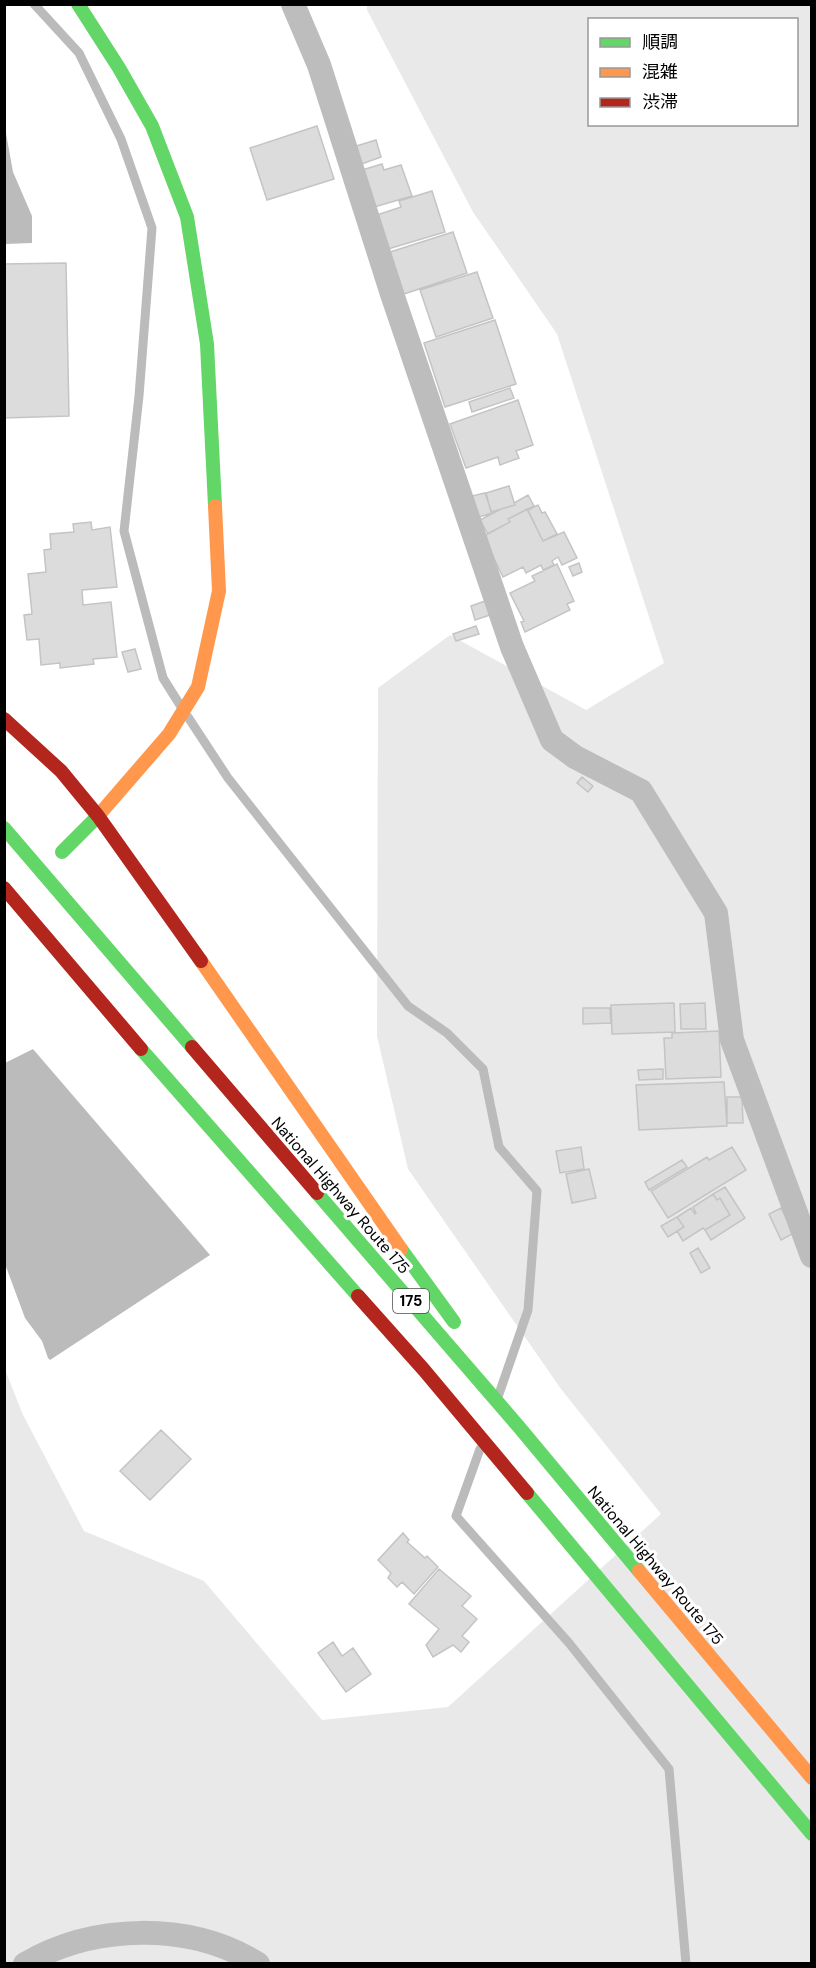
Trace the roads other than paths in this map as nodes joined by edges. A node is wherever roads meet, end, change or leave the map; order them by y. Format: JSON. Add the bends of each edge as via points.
{"nodes":[{"id":1,"x":78,"y":4,"type":"edge"},
{"id":2,"x":293,"y":4,"type":"edge"},
{"id":3,"x":4,"y":719,"type":"edge"},
{"id":4,"x":98,"y":816,"type":"junction"},
{"id":5,"x":4,"y":828,"type":"edge"},
{"id":6,"x":62,"y":852,"type":"dead end"},
{"id":7,"x":4,"y":888,"type":"edge"},
{"id":8,"x":812,"y":1256,"type":"edge"},
{"id":9,"x":463,"y":1334,"type":"dead end"},
{"id":10,"x":480,"y":1362,"type":"dead end"},
{"id":11,"x":519,"y":1427,"type":"junction"},
{"id":12,"x":812,"y":1778,"type":"edge"},
{"id":13,"x":812,"y":1834,"type":"edge"},
{"id":14,"x":25,"y":1964,"type":"edge"},
{"id":15,"x":258,"y":1964,"type":"edge"}],
"edges":[{"from":1,"to":4,"type":"main road","via":[[152,126],[187,217],[207,344],[219,591],[198,687],[169,734]]},
{"from":2,"to":8,"type":"street","via":[[319,65],[512,647],[552,740],[574,757],[641,791],[716,913],[732,1040]]},
{"from":3,"to":4,"type":"main road","via":[[61,771]]},
{"from":4,"to":6,"type":"main road"},
{"from":4,"to":9,"type":"main road"},
{"from":5,"to":11,"type":"main road","name":"National Highway Route 175","number":"175"},
{"from":7,"to":13,"type":"main road","number":"175","via":[[424,1370]]},
{"from":10,"to":11,"type":"main road"},
{"from":11,"to":12,"type":"main road","name":"National Highway Route 175","number":"175"},
{"from":14,"to":15,"type":"street","via":[[46,1951],[113,1933],[176,1934],[237,1951]]}]}
